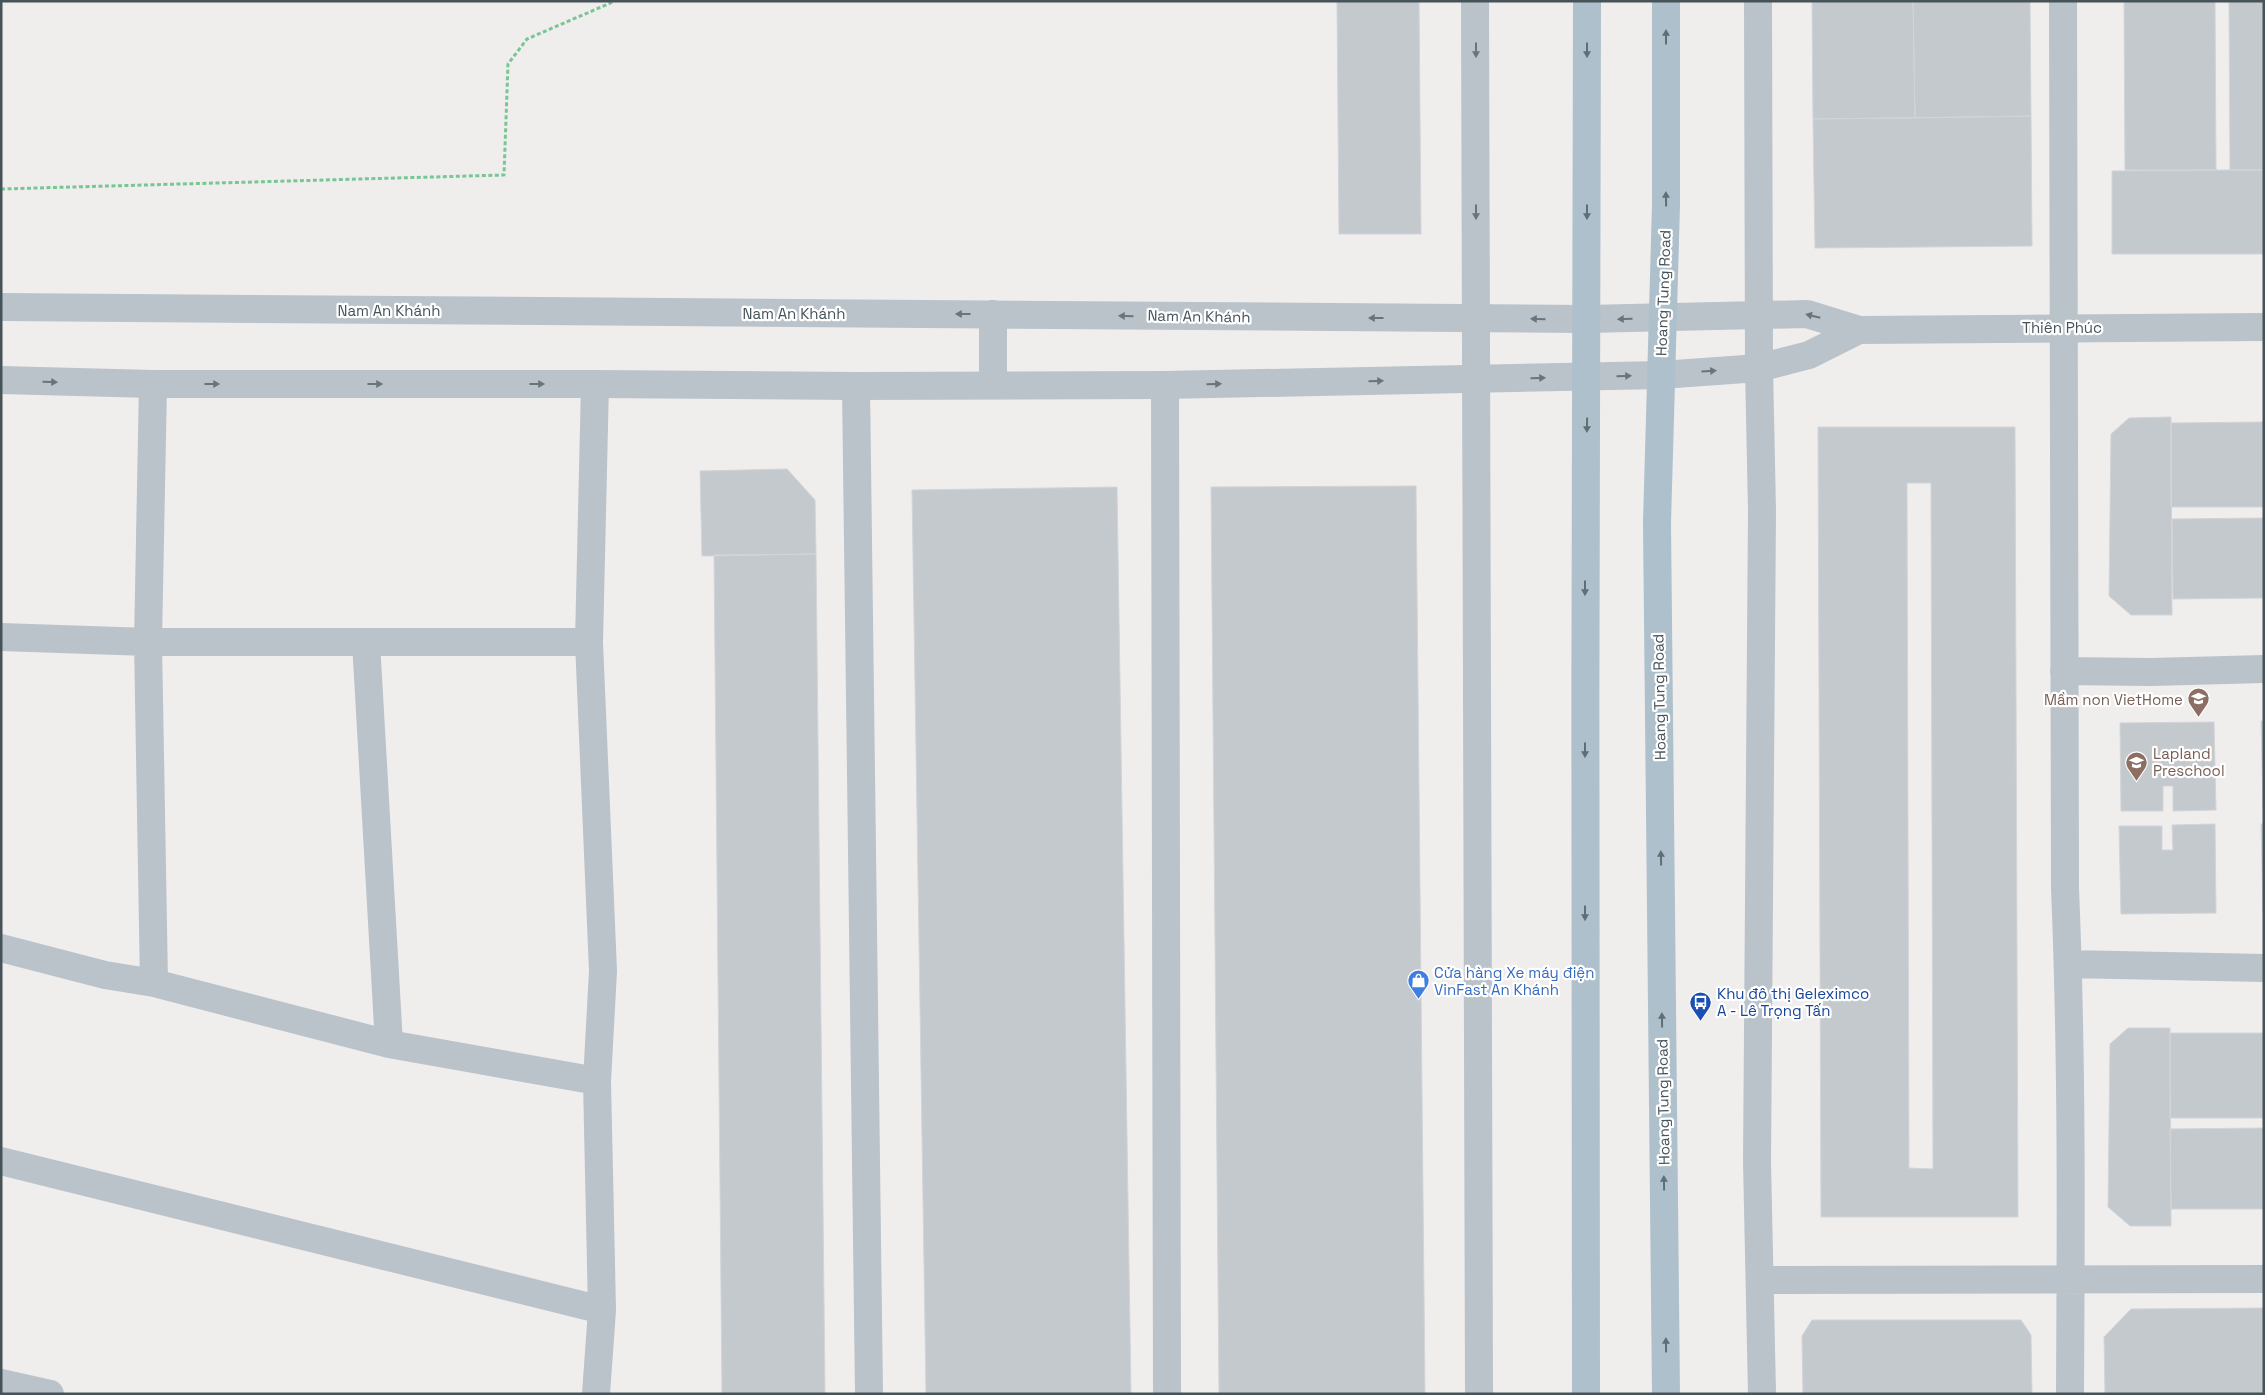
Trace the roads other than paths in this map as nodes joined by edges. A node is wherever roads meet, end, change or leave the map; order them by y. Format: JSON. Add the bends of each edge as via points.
{"nodes":[{"id":1,"x":1476,"y":1,"type":"edge"},
{"id":2,"x":1587,"y":1,"type":"edge"},
{"id":3,"x":1666,"y":1,"type":"edge"},
{"id":4,"x":1758,"y":1,"type":"edge"},
{"id":5,"x":2063,"y":1,"type":"edge"},
{"id":6,"x":1,"y":307,"type":"edge"},
{"id":7,"x":993,"y":314,"type":"junction"},
{"id":8,"x":1759,"y":315,"type":"junction"},
{"id":9,"x":1477,"y":318,"type":"junction"},
{"id":10,"x":1663,"y":318,"type":"junction"},
{"id":11,"x":1587,"y":319,"type":"junction"},
{"id":12,"x":2064,"y":327,"type":"junction"},
{"id":13,"x":2264,"y":327,"type":"edge"},
{"id":14,"x":1859,"y":330,"type":"junction"},
{"id":15,"x":1759,"y":368,"type":"junction"},
{"id":16,"x":1661,"y":375,"type":"junction"},
{"id":17,"x":1588,"y":376,"type":"junction"},
{"id":18,"x":1478,"y":379,"type":"junction"},
{"id":19,"x":1,"y":380,"type":"edge"},
{"id":20,"x":153,"y":384,"type":"junction"},
{"id":21,"x":594,"y":384,"type":"junction"},
{"id":22,"x":992,"y":385,"type":"junction"},
{"id":23,"x":1165,"y":385,"type":"junction"},
{"id":24,"x":856,"y":386,"type":"junction"},
{"id":25,"x":1,"y":637,"type":"edge"},
{"id":26,"x":148,"y":642,"type":"junction"},
{"id":27,"x":366,"y":642,"type":"junction"},
{"id":28,"x":589,"y":642,"type":"junction"},
{"id":29,"x":2264,"y":669,"type":"edge"},
{"id":30,"x":2064,"y":670,"type":"junction"},
{"id":31,"x":1,"y":948,"type":"edge"},
{"id":32,"x":2068,"y":964,"type":"junction"},
{"id":33,"x":2264,"y":968,"type":"edge"},
{"id":34,"x":154,"y":984,"type":"junction"},
{"id":35,"x":389,"y":1044,"type":"junction"},
{"id":36,"x":597,"y":1081,"type":"junction"},
{"id":37,"x":1,"y":1161,"type":"edge"},
{"id":38,"x":2070,"y":1279,"type":"junction"},
{"id":39,"x":2264,"y":1279,"type":"edge"},
{"id":40,"x":1760,"y":1280,"type":"junction"},
{"id":41,"x":602,"y":1310,"type":"junction"},
{"id":42,"x":1,"y":1383,"type":"edge"},
{"id":43,"x":50,"y":1394,"type":"edge"},
{"id":44,"x":596,"y":1394,"type":"edge"},
{"id":45,"x":869,"y":1394,"type":"edge"},
{"id":46,"x":1167,"y":1394,"type":"edge"},
{"id":47,"x":1479,"y":1394,"type":"edge"},
{"id":48,"x":1586,"y":1394,"type":"edge"},
{"id":49,"x":1666,"y":1394,"type":"edge"},
{"id":50,"x":1762,"y":1394,"type":"edge"},
{"id":51,"x":2070,"y":1394,"type":"edge"}],
"edges":[{"from":1,"to":9,"type":"street","one_way":true},
{"from":2,"to":11,"type":"main road","one_way":true},
{"from":10,"to":3,"type":"main road","name":"Hoang Tung Road","one_way":true},
{"from":4,"to":8,"type":"street"},
{"from":5,"to":12,"type":"street"},
{"from":7,"to":6,"type":"street","name":"Nam An Khánh","one_way":true},
{"from":9,"to":7,"type":"street","name":"Nam An Khánh","one_way":true},
{"from":7,"to":22,"type":"street"},
{"from":8,"to":10,"type":"street","name":"Thiên Phúc"},
{"from":14,"to":8,"type":"street","name":"Thiên Phúc","one_way":true,"via":[[1807,314]]},
{"from":8,"to":15,"type":"street"},
{"from":11,"to":9,"type":"street","name":"Nam An Khánh","one_way":true},
{"from":9,"to":18,"type":"street"},
{"from":10,"to":11,"type":"street","name":"Nam An Khánh","one_way":true},
{"from":10,"to":16,"type":"main road","name":"Hoang Tung Road"},
{"from":11,"to":17,"type":"main road"},
{"from":12,"to":13,"type":"street","name":"Thiên Phúc"},
{"from":12,"to":14,"type":"street","name":"Thiên Phúc"},
{"from":12,"to":30,"type":"street"},
{"from":14,"to":15,"type":"street","name":"Thiên Phúc","via":[[1809,355]]},
{"from":16,"to":15,"type":"street","name":"Thiên Phúc","one_way":true},
{"from":15,"to":40,"type":"street","via":[[1762,510],[1757,1151]]},
{"from":17,"to":16,"type":"street","name":"Thiên Phúc","one_way":true},
{"from":49,"to":16,"type":"main road","name":"Hoang Tung Road","one_way":true,"via":[[1657,523]]},
{"from":18,"to":17,"type":"street","name":"Thiên Phúc","one_way":true},
{"from":17,"to":48,"type":"main road","one_way":true,"via":[[1585,524]]},
{"from":23,"to":18,"type":"street","name":"Thiên Phúc","one_way":true},
{"from":18,"to":47,"type":"street"},
{"from":19,"to":20,"type":"street","one_way":true},
{"from":20,"to":21,"type":"street","one_way":true},
{"from":20,"to":26,"type":"street"},
{"from":21,"to":24,"type":"street"},
{"from":21,"to":28,"type":"street"},
{"from":22,"to":23,"type":"street"},
{"from":22,"to":24,"type":"street"},
{"from":23,"to":46,"type":"street"},
{"from":24,"to":45,"type":"street"},
{"from":25,"to":26,"type":"street"},
{"from":26,"to":27,"type":"street"},
{"from":26,"to":34,"type":"street"},
{"from":27,"to":28,"type":"street"},
{"from":27,"to":35,"type":"street"},
{"from":28,"to":36,"type":"street","via":[[603,971]]},
{"from":29,"to":30,"type":"street"},
{"from":30,"to":32,"type":"street"},
{"from":31,"to":34,"type":"street","via":[[105,976]]},
{"from":32,"to":33,"type":"street"},
{"from":32,"to":38,"type":"street"},
{"from":34,"to":35,"type":"street"},
{"from":35,"to":36,"type":"street"},
{"from":36,"to":41,"type":"street"},
{"from":37,"to":41,"type":"street"},
{"from":38,"to":39,"type":"street"},
{"from":38,"to":40,"type":"street"},
{"from":38,"to":51,"type":"street"},
{"from":40,"to":50,"type":"street"},
{"from":41,"to":44,"type":"street"},
{"from":42,"to":43,"type":"street"}]}
